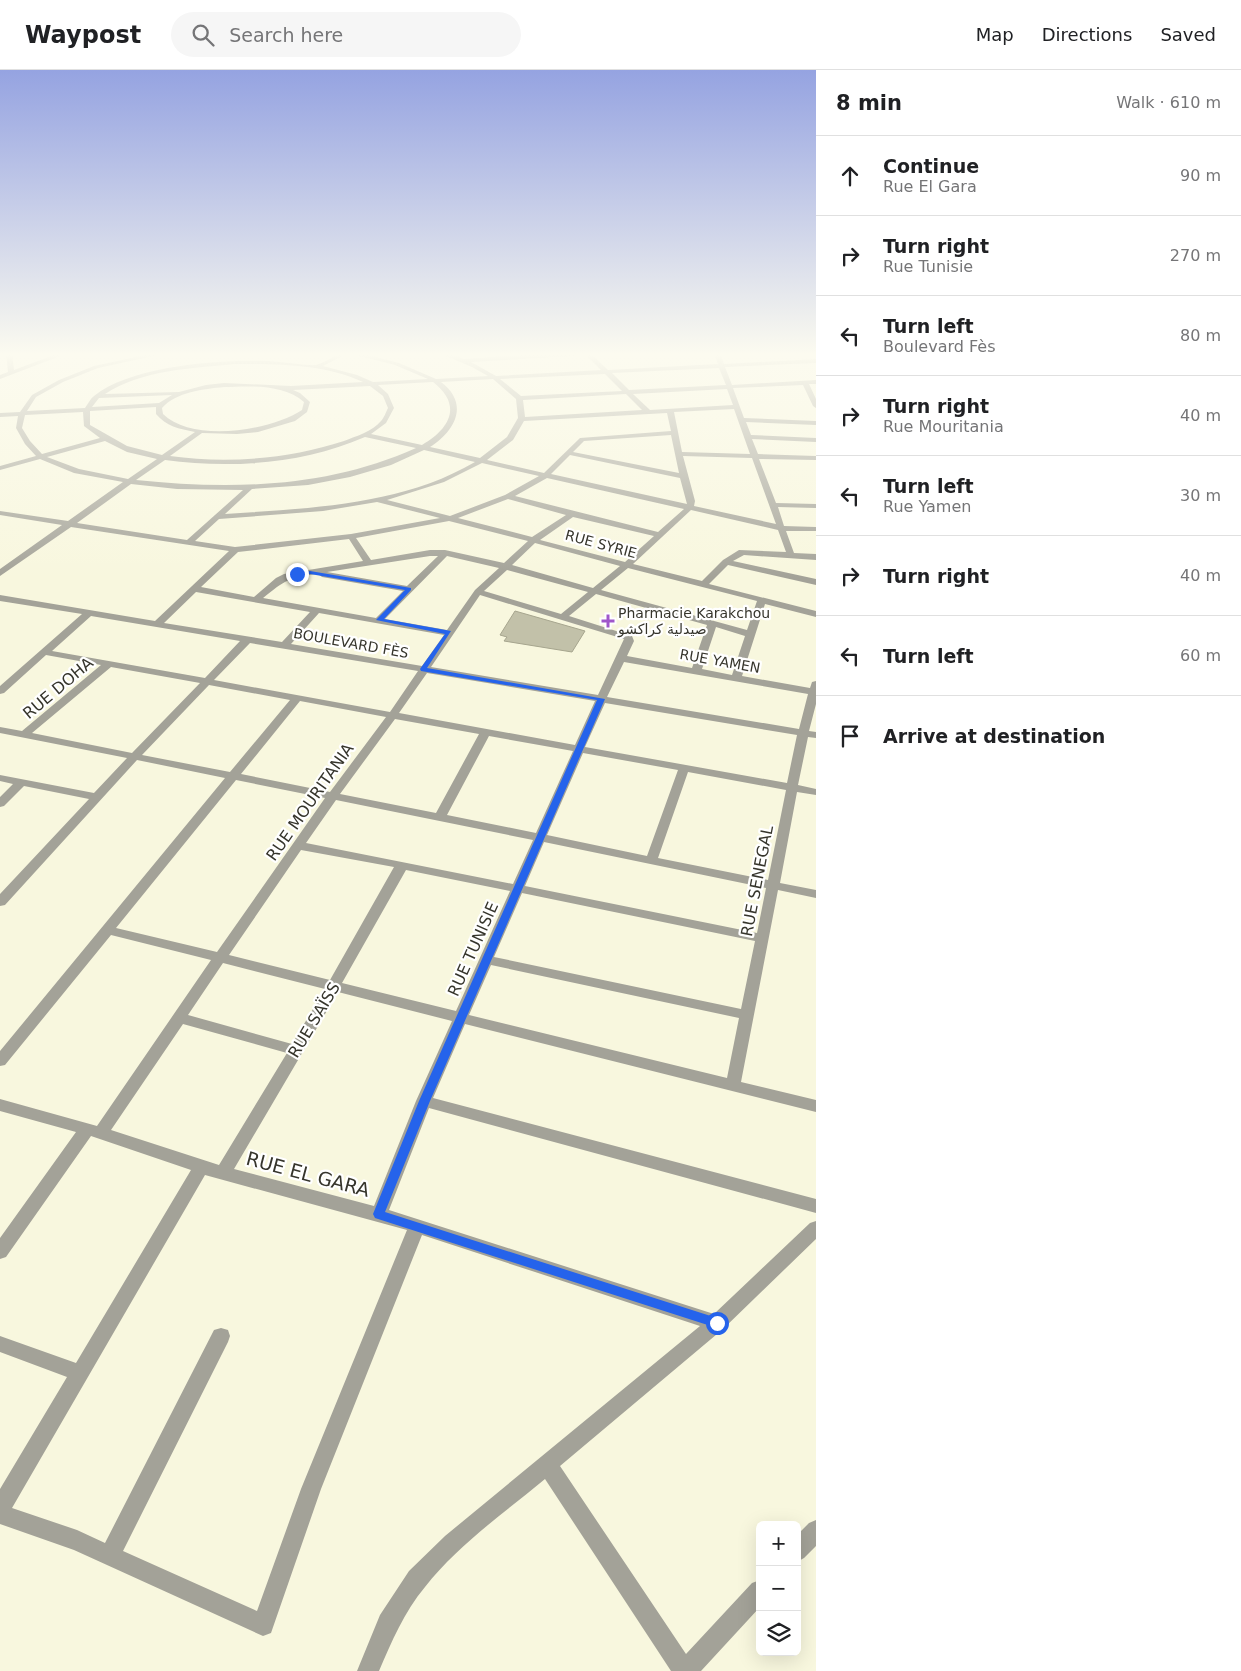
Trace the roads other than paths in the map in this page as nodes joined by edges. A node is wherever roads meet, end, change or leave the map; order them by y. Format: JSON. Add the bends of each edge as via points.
{"nodes":[{"id":1,"x":19,"y":428,"type":"edge"},
{"id":2,"x":89,"y":428,"type":"edge"},
{"id":3,"x":186,"y":428,"type":"edge"},
{"id":4,"x":268,"y":428,"type":"edge"},
{"id":5,"x":376,"y":428,"type":"edge"},
{"id":6,"x":447,"y":428,"type":"edge"},
{"id":7,"x":517,"y":428,"type":"edge"},
{"id":8,"x":673,"y":428,"type":"edge"},
{"id":9,"x":744,"y":428,"type":"edge"},
{"id":10,"x":201,"y":431,"type":"junction"},
{"id":11,"x":674,"y":433,"type":"junction"},
{"id":12,"x":366,"y":435,"type":"junction"},
{"id":13,"x":748,"y":437,"type":"junction"},
{"id":14,"x":104,"y":439,"type":"junction"},
{"id":15,"x":816,"y":440,"type":"edge"},
{"id":16,"x":423,"y":448,"type":"junction"},
{"id":17,"x":570,"y":453,"type":"junction"},
{"id":18,"x":678,"y":454,"type":"junction"},
{"id":19,"x":40,"y":456,"type":"junction"},
{"id":20,"x":755,"y":456,"type":"junction"},
{"id":21,"x":164,"y":458,"type":"junction"},
{"id":22,"x":816,"y":458,"type":"edge"},
{"id":23,"x":484,"y":461,"type":"junction"},
{"id":24,"x":15,"y":464,"type":"junction"},
{"id":25,"x":0,"y":468,"type":"edge"},
{"id":26,"x":546,"y":475,"type":"junction"},
{"id":27,"x":0,"y":476,"type":"edge"},
{"id":28,"x":683,"y":476,"type":"junction"},
{"id":29,"x":128,"y":483,"type":"junction"},
{"id":30,"x":249,"y":488,"type":"junction"},
{"id":31,"x":508,"y":497,"type":"junction"},
{"id":32,"x":379,"y":500,"type":"junction"},
{"id":33,"x":772,"y":505,"type":"junction"},
{"id":34,"x":816,"y":506,"type":"edge"},
{"id":35,"x":690,"y":508,"type":"junction"},
{"id":36,"x":0,"y":513,"type":"edge"},
{"id":37,"x":572,"y":514,"type":"junction"},
{"id":38,"x":217,"y":517,"type":"junction"},
{"id":39,"x":449,"y":519,"type":"junction"},
{"id":40,"x":69,"y":524,"type":"junction"},
{"id":41,"x":781,"y":528,"type":"junction"},
{"id":42,"x":816,"y":529,"type":"edge"},
{"id":43,"x":661,"y":535,"type":"junction"},
{"id":44,"x":351,"y":536,"type":"junction"},
{"id":45,"x":534,"y":540,"type":"junction"},
{"id":46,"x":188,"y":543,"type":"junction"},
{"id":47,"x":236,"y":550,"type":"junction"},
{"id":48,"x":445,"y":553,"type":"junction"},
{"id":49,"x":791,"y":555,"type":"junction"},
{"id":50,"x":816,"y":557,"type":"edge"},
{"id":51,"x":726,"y":562,"type":"junction"},
{"id":52,"x":369,"y":564,"type":"junction"},
{"id":53,"x":626,"y":565,"type":"junction"},
{"id":54,"x":504,"y":566,"type":"junction"},
{"id":55,"x":310,"y":572,"type":"junction"},
{"id":56,"x":0,"y":573,"type":"edge"},
{"id":57,"x":816,"y":582,"type":"edge"},
{"id":58,"x":703,"y":585,"type":"junction"},
{"id":59,"x":194,"y":589,"type":"junction"},
{"id":60,"x":409,"y":589,"type":"junction"},
{"id":61,"x":593,"y":591,"type":"junction"},
{"id":62,"x":478,"y":592,"type":"junction"},
{"id":63,"x":0,"y":598,"type":"edge"},
{"id":64,"x":257,"y":599,"type":"junction"},
{"id":65,"x":762,"y":600,"type":"junction"},
{"id":66,"x":318,"y":609,"type":"junction"},
{"id":67,"x":89,"y":613,"type":"junction"},
{"id":68,"x":816,"y":614,"type":"edge"},
{"id":69,"x":561,"y":618,"type":"junction"},
{"id":70,"x":379,"y":620,"type":"junction"},
{"id":71,"x":157,"y":624,"type":"junction"},
{"id":72,"x":712,"y":624,"type":"junction"},
{"id":73,"x":449,"y":633,"type":"junction"},
{"id":74,"x":750,"y":634,"type":"junction"},
{"id":75,"x":247,"y":640,"type":"junction"},
{"id":76,"x":284,"y":646,"type":"junction"},
{"id":77,"x":44,"y":652,"type":"junction"},
{"id":78,"x":620,"y":658,"type":"junction"},
{"id":79,"x":109,"y":664,"type":"junction"},
{"id":80,"x":423,"y":669,"type":"junction"},
{"id":81,"x":696,"y":671,"type":"junction"},
{"id":82,"x":736,"y":678,"type":"junction"},
{"id":83,"x":206,"y":681,"type":"junction"},
{"id":84,"x":815,"y":687,"type":"edge"},
{"id":85,"x":0,"y":690,"type":"edge"},
{"id":86,"x":297,"y":698,"type":"junction"},
{"id":87,"x":601,"y":699,"type":"junction"},
{"id":88,"x":393,"y":715,"type":"junction"},
{"id":89,"x":1,"y":731,"type":"edge"},
{"id":90,"x":485,"y":733,"type":"junction"},
{"id":91,"x":26,"y":734,"type":"junction"},
{"id":92,"x":810,"y":734,"type":"edge"},
{"id":93,"x":581,"y":750,"type":"junction"},
{"id":94,"x":134,"y":757,"type":"junction"},
{"id":95,"x":684,"y":768,"type":"junction"},
{"id":96,"x":233,"y":777,"type":"junction"},
{"id":97,"x":0,"y":778,"type":"edge"},
{"id":98,"x":22,"y":782,"type":"junction"},
{"id":99,"x":793,"y":788,"type":"junction"},
{"id":100,"x":816,"y":792,"type":"edge"},
{"id":101,"x":333,"y":796,"type":"junction"},
{"id":102,"x":97,"y":797,"type":"junction"},
{"id":103,"x":0,"y":804,"type":"edge"},
{"id":104,"x":440,"y":817,"type":"junction"},
{"id":105,"x":541,"y":839,"type":"junction"},
{"id":106,"x":300,"y":846,"type":"junction"},
{"id":107,"x":650,"y":861,"type":"junction"},
{"id":108,"x":402,"y":865,"type":"junction"},
{"id":109,"x":773,"y":886,"type":"junction"},
{"id":110,"x":519,"y":889,"type":"junction"},
{"id":111,"x":816,"y":894,"type":"edge"},
{"id":112,"x":0,"y":902,"type":"edge"},
{"id":113,"x":108,"y":930,"type":"junction"},
{"id":114,"x":762,"y":938,"type":"junction"},
{"id":115,"x":220,"y":958,"type":"junction"},
{"id":116,"x":487,"y":960,"type":"junction"},
{"id":117,"x":334,"y":986,"type":"junction"},
{"id":118,"x":747,"y":1015,"type":"junction"},
{"id":119,"x":180,"y":1018,"type":"junction"},
{"id":120,"x":461,"y":1018,"type":"junction"},
{"id":121,"x":296,"y":1050,"type":"junction"},
{"id":122,"x":0,"y":1060,"type":"edge"},
{"id":123,"x":733,"y":1086,"type":"junction"},
{"id":124,"x":424,"y":1101,"type":"junction"},
{"id":125,"x":0,"y":1105,"type":"edge"},
{"id":126,"x":816,"y":1106,"type":"edge"},
{"id":127,"x":94,"y":1131,"type":"junction"},
{"id":128,"x":201,"y":1167,"type":"junction"},
{"id":129,"x":223,"y":1173,"type":"junction"},
{"id":130,"x":816,"y":1206,"type":"edge"},
{"id":131,"x":379,"y":1214,"type":"junction"},
{"id":132,"x":417,"y":1227,"type":"junction"},
{"id":133,"x":816,"y":1228,"type":"edge"},
{"id":134,"x":0,"y":1252,"type":"edge"},
{"id":135,"x":717,"y":1323,"type":"junction"},
{"id":136,"x":221,"y":1336,"type":"dead end"},
{"id":137,"x":0,"y":1344,"type":"edge"},
{"id":138,"x":80,"y":1373,"type":"junction"},
{"id":139,"x":547,"y":1464,"type":"junction"},
{"id":140,"x":0,"y":1509,"type":"edge"},
{"id":141,"x":0,"y":1514,"type":"edge"},
{"id":142,"x":816,"y":1530,"type":"edge"},
{"id":143,"x":801,"y":1546,"type":"edge"},
{"id":144,"x":109,"y":1556,"type":"junction"},
{"id":145,"x":756,"y":1595,"type":"edge"},
{"id":146,"x":368,"y":1671,"type":"edge"},
{"id":147,"x":685,"y":1671,"type":"edge"}],
"edges":[{"from":1,"to":19,"type":"street","via":[[26,442]]},
{"from":2,"to":14,"type":"street"},
{"from":3,"to":10,"type":"street"},
{"from":4,"to":10,"type":"street"},
{"from":5,"to":12,"type":"street"},
{"from":6,"to":16,"type":"street"},
{"from":7,"to":23,"type":"street","via":[[510,440]]},
{"from":8,"to":11,"type":"street"},
{"from":9,"to":13,"type":"street"},
{"from":10,"to":21,"type":"street"},
{"from":11,"to":17,"type":"street","via":[[587,438]]},
{"from":11,"to":18,"type":"street"},
{"from":12,"to":16,"type":"street"},
{"from":12,"to":21,"type":"street","via":[[326,448],[275,458],[237,461]]},
{"from":13,"to":15,"type":"street"},
{"from":13,"to":20,"type":"street"},
{"from":14,"to":19,"type":"street"},
{"from":14,"to":21,"type":"street","via":[[130,450]]},
{"from":16,"to":23,"type":"street"},
{"from":16,"to":30,"type":"street","via":[[392,462],[351,474]]},
{"from":17,"to":26,"type":"street"},
{"from":17,"to":28,"type":"street"},
{"from":18,"to":20,"type":"street"},
{"from":18,"to":28,"type":"street"},
{"from":19,"to":24,"type":"street"},
{"from":19,"to":29,"type":"street","via":[[77,472]]},
{"from":20,"to":22,"type":"street"},
{"from":20,"to":33,"type":"street"},
{"from":21,"to":29,"type":"street"},
{"from":23,"to":26,"type":"street"},
{"from":23,"to":32,"type":"street","via":[[444,479]]},
{"from":24,"to":25,"type":"street"},
{"from":24,"to":27,"type":"street"},
{"from":26,"to":31,"type":"street"},
{"from":26,"to":35,"type":"street"},
{"from":28,"to":35,"type":"street","via":[[692,501]]},
{"from":29,"to":30,"type":"street","via":[[186,488]]},
{"from":29,"to":40,"type":"street"},
{"from":30,"to":38,"type":"street"},
{"from":31,"to":37,"type":"street"},
{"from":31,"to":39,"type":"street"},
{"from":32,"to":38,"type":"street","via":[[338,508]]},
{"from":32,"to":39,"type":"street","name":"RUE SYRIE"},
{"from":33,"to":34,"type":"street"},
{"from":33,"to":41,"type":"street"},
{"from":35,"to":41,"type":"street"},
{"from":35,"to":43,"type":"street"},
{"from":36,"to":40,"type":"street"},
{"from":37,"to":43,"type":"street"},
{"from":37,"to":45,"type":"street","name":"RUE MOURITANIA"},
{"from":38,"to":46,"type":"street"},
{"from":39,"to":44,"type":"street"},
{"from":39,"to":45,"type":"street","name":"RUE SYRIE"},
{"from":40,"to":46,"type":"street"},
{"from":40,"to":56,"type":"street"},
{"from":41,"to":42,"type":"street"},
{"from":41,"to":49,"type":"street"},
{"from":43,"to":53,"type":"street"},
{"from":44,"to":47,"type":"street"},
{"from":44,"to":52,"type":"street"},
{"from":45,"to":53,"type":"street","name":"RUE SYRIE"},
{"from":45,"to":54,"type":"street","name":"RUE MOURITANIA"},
{"from":46,"to":47,"type":"street"},
{"from":47,"to":59,"type":"street"},
{"from":48,"to":52,"type":"street"},
{"from":48,"to":54,"type":"street"},
{"from":48,"to":60,"type":"street"},
{"from":49,"to":50,"type":"street"},
{"from":49,"to":51,"type":"street","via":[[742,552]]},
{"from":51,"to":57,"type":"street"},
{"from":51,"to":58,"type":"street"},
{"from":52,"to":55,"type":"street"},
{"from":53,"to":58,"type":"street","name":"RUE SYRIE"},
{"from":53,"to":61,"type":"street"},
{"from":54,"to":61,"type":"street"},
{"from":54,"to":62,"type":"street","name":"RUE MOURITANIA"},
{"from":55,"to":60,"type":"street"},
{"from":55,"to":64,"type":"street","via":[[279,580]]},
{"from":58,"to":65,"type":"street","name":"RUE SYRIE"},
{"from":59,"to":64,"type":"street"},
{"from":59,"to":71,"type":"street"},
{"from":60,"to":70,"type":"street"},
{"from":61,"to":69,"type":"street"},
{"from":61,"to":72,"type":"street"},
{"from":62,"to":69,"type":"street"},
{"from":62,"to":73,"type":"street","name":"RUE MOURITANIA"},
{"from":63,"to":67,"type":"street","name":"BOULEVARD FÈS"},
{"from":64,"to":66,"type":"street"},
{"from":65,"to":68,"type":"street","name":"RUE SYRIE"},
{"from":65,"to":74,"type":"street"},
{"from":66,"to":70,"type":"street"},
{"from":66,"to":76,"type":"street"},
{"from":67,"to":71,"type":"street","name":"BOULEVARD FÈS"},
{"from":67,"to":77,"type":"street"},
{"from":69,"to":78,"type":"street","name":"RUE TUNISIE","via":[[629,638]]},
{"from":70,"to":73,"type":"street"},
{"from":71,"to":75,"type":"street","name":"BOULEVARD FÈS"},
{"from":72,"to":74,"type":"street"},
{"from":72,"to":81,"type":"street"},
{"from":73,"to":80,"type":"street","name":"RUE MOURITANIA"},
{"from":74,"to":82,"type":"street"},
{"from":75,"to":76,"type":"street","name":"BOULEVARD FÈS"},
{"from":75,"to":83,"type":"street"},
{"from":76,"to":80,"type":"street","name":"BOULEVARD FÈS"},
{"from":77,"to":79,"type":"street"},
{"from":77,"to":85,"type":"street"},
{"from":78,"to":81,"type":"street","name":"RUE YAMEN"},
{"from":78,"to":87,"type":"street","name":"RUE TUNISIE"},
{"from":79,"to":83,"type":"street"},
{"from":79,"to":91,"type":"street","name":"RUE DOHA"},
{"from":80,"to":87,"type":"street","name":"BOULEVARD FÈS"},
{"from":80,"to":88,"type":"street","name":"RUE MOURITANIA"},
{"from":81,"to":82,"type":"street","name":"RUE YAMEN"},
{"from":82,"to":84,"type":"street","name":"RUE YAMEN"},
{"from":83,"to":86,"type":"street"},
{"from":83,"to":94,"type":"street"},
{"from":84,"to":92,"type":"street","name":"RUE SENEGAL"},
{"from":86,"to":88,"type":"street"},
{"from":86,"to":96,"type":"street"},
{"from":87,"to":92,"type":"street","name":"BOULEVARD FÈS"},
{"from":87,"to":93,"type":"street","name":"RUE TUNISIE"},
{"from":88,"to":90,"type":"street"},
{"from":88,"to":101,"type":"street","name":"RUE MOURITANIA"},
{"from":89,"to":91,"type":"street"},
{"from":90,"to":93,"type":"street"},
{"from":90,"to":104,"type":"street"},
{"from":91,"to":94,"type":"street"},
{"from":92,"to":99,"type":"street","name":"RUE SENEGAL"},
{"from":93,"to":95,"type":"street"},
{"from":93,"to":105,"type":"street","name":"RUE TUNISIE"},
{"from":94,"to":96,"type":"street"},
{"from":94,"to":102,"type":"street"},
{"from":95,"to":99,"type":"street"},
{"from":95,"to":107,"type":"street"},
{"from":96,"to":101,"type":"street"},
{"from":96,"to":113,"type":"street"},
{"from":97,"to":98,"type":"street"},
{"from":98,"to":102,"type":"street"},
{"from":98,"to":103,"type":"street"},
{"from":99,"to":100,"type":"street"},
{"from":99,"to":109,"type":"street","name":"RUE SENEGAL"},
{"from":101,"to":104,"type":"street"},
{"from":101,"to":106,"type":"street","name":"RUE MOURITANIA"},
{"from":102,"to":112,"type":"street"},
{"from":104,"to":105,"type":"street"},
{"from":105,"to":107,"type":"street"},
{"from":105,"to":110,"type":"street","name":"RUE TUNISIE"},
{"from":106,"to":108,"type":"street"},
{"from":106,"to":115,"type":"street","name":"RUE MOURITANIA"},
{"from":107,"to":109,"type":"street"},
{"from":108,"to":110,"type":"street"},
{"from":108,"to":117,"type":"street","name":"RUE SAÏSS"},
{"from":109,"to":111,"type":"street"},
{"from":109,"to":114,"type":"street","name":"RUE SENEGAL"},
{"from":110,"to":114,"type":"street"},
{"from":110,"to":116,"type":"street","name":"RUE TUNISIE"},
{"from":113,"to":115,"type":"street"},
{"from":113,"to":122,"type":"street"},
{"from":114,"to":118,"type":"street","name":"RUE SENEGAL"},
{"from":115,"to":117,"type":"street"},
{"from":115,"to":119,"type":"street","name":"RUE MOURITANIA"},
{"from":116,"to":118,"type":"street"},
{"from":116,"to":120,"type":"street","name":"RUE TUNISIE"},
{"from":117,"to":120,"type":"street"},
{"from":117,"to":121,"type":"street","name":"RUE SAÏSS"},
{"from":118,"to":123,"type":"street","name":"RUE SENEGAL"},
{"from":119,"to":121,"type":"street"},
{"from":119,"to":127,"type":"street","name":"RUE MOURITANIA"},
{"from":120,"to":123,"type":"street"},
{"from":120,"to":124,"type":"street","name":"RUE TUNISIE"},
{"from":121,"to":129,"type":"street","name":"RUE SAÏSS"},
{"from":123,"to":126,"type":"street"},
{"from":124,"to":130,"type":"street"},
{"from":124,"to":131,"type":"street","name":"RUE TUNISIE"},
{"from":125,"to":127,"type":"street","name":"RUE EL GARA"},
{"from":127,"to":128,"type":"street","name":"RUE EL GARA"},
{"from":127,"to":134,"type":"street","name":"RUE MOURITANIA"},
{"from":128,"to":129,"type":"street","name":"RUE EL GARA"},
{"from":128,"to":138,"type":"street"},
{"from":129,"to":131,"type":"street","name":"RUE EL GARA"},
{"from":131,"to":132,"type":"street","name":"RUE EL GARA"},
{"from":132,"to":135,"type":"street","name":"RUE EL GARA"},
{"from":132,"to":144,"type":"street","via":[[311,1489],[263,1626]]},
{"from":133,"to":135,"type":"street"},
{"from":135,"to":139,"type":"street"},
{"from":136,"to":144,"type":"street"},
{"from":137,"to":138,"type":"street"},
{"from":138,"to":140,"type":"street"},
{"from":139,"to":146,"type":"street","via":[[452,1543],[417,1578],[388,1623]]},
{"from":139,"to":147,"type":"street"},
{"from":141,"to":144,"type":"street"},
{"from":142,"to":143,"type":"street"},
{"from":145,"to":147,"type":"street"}]}
